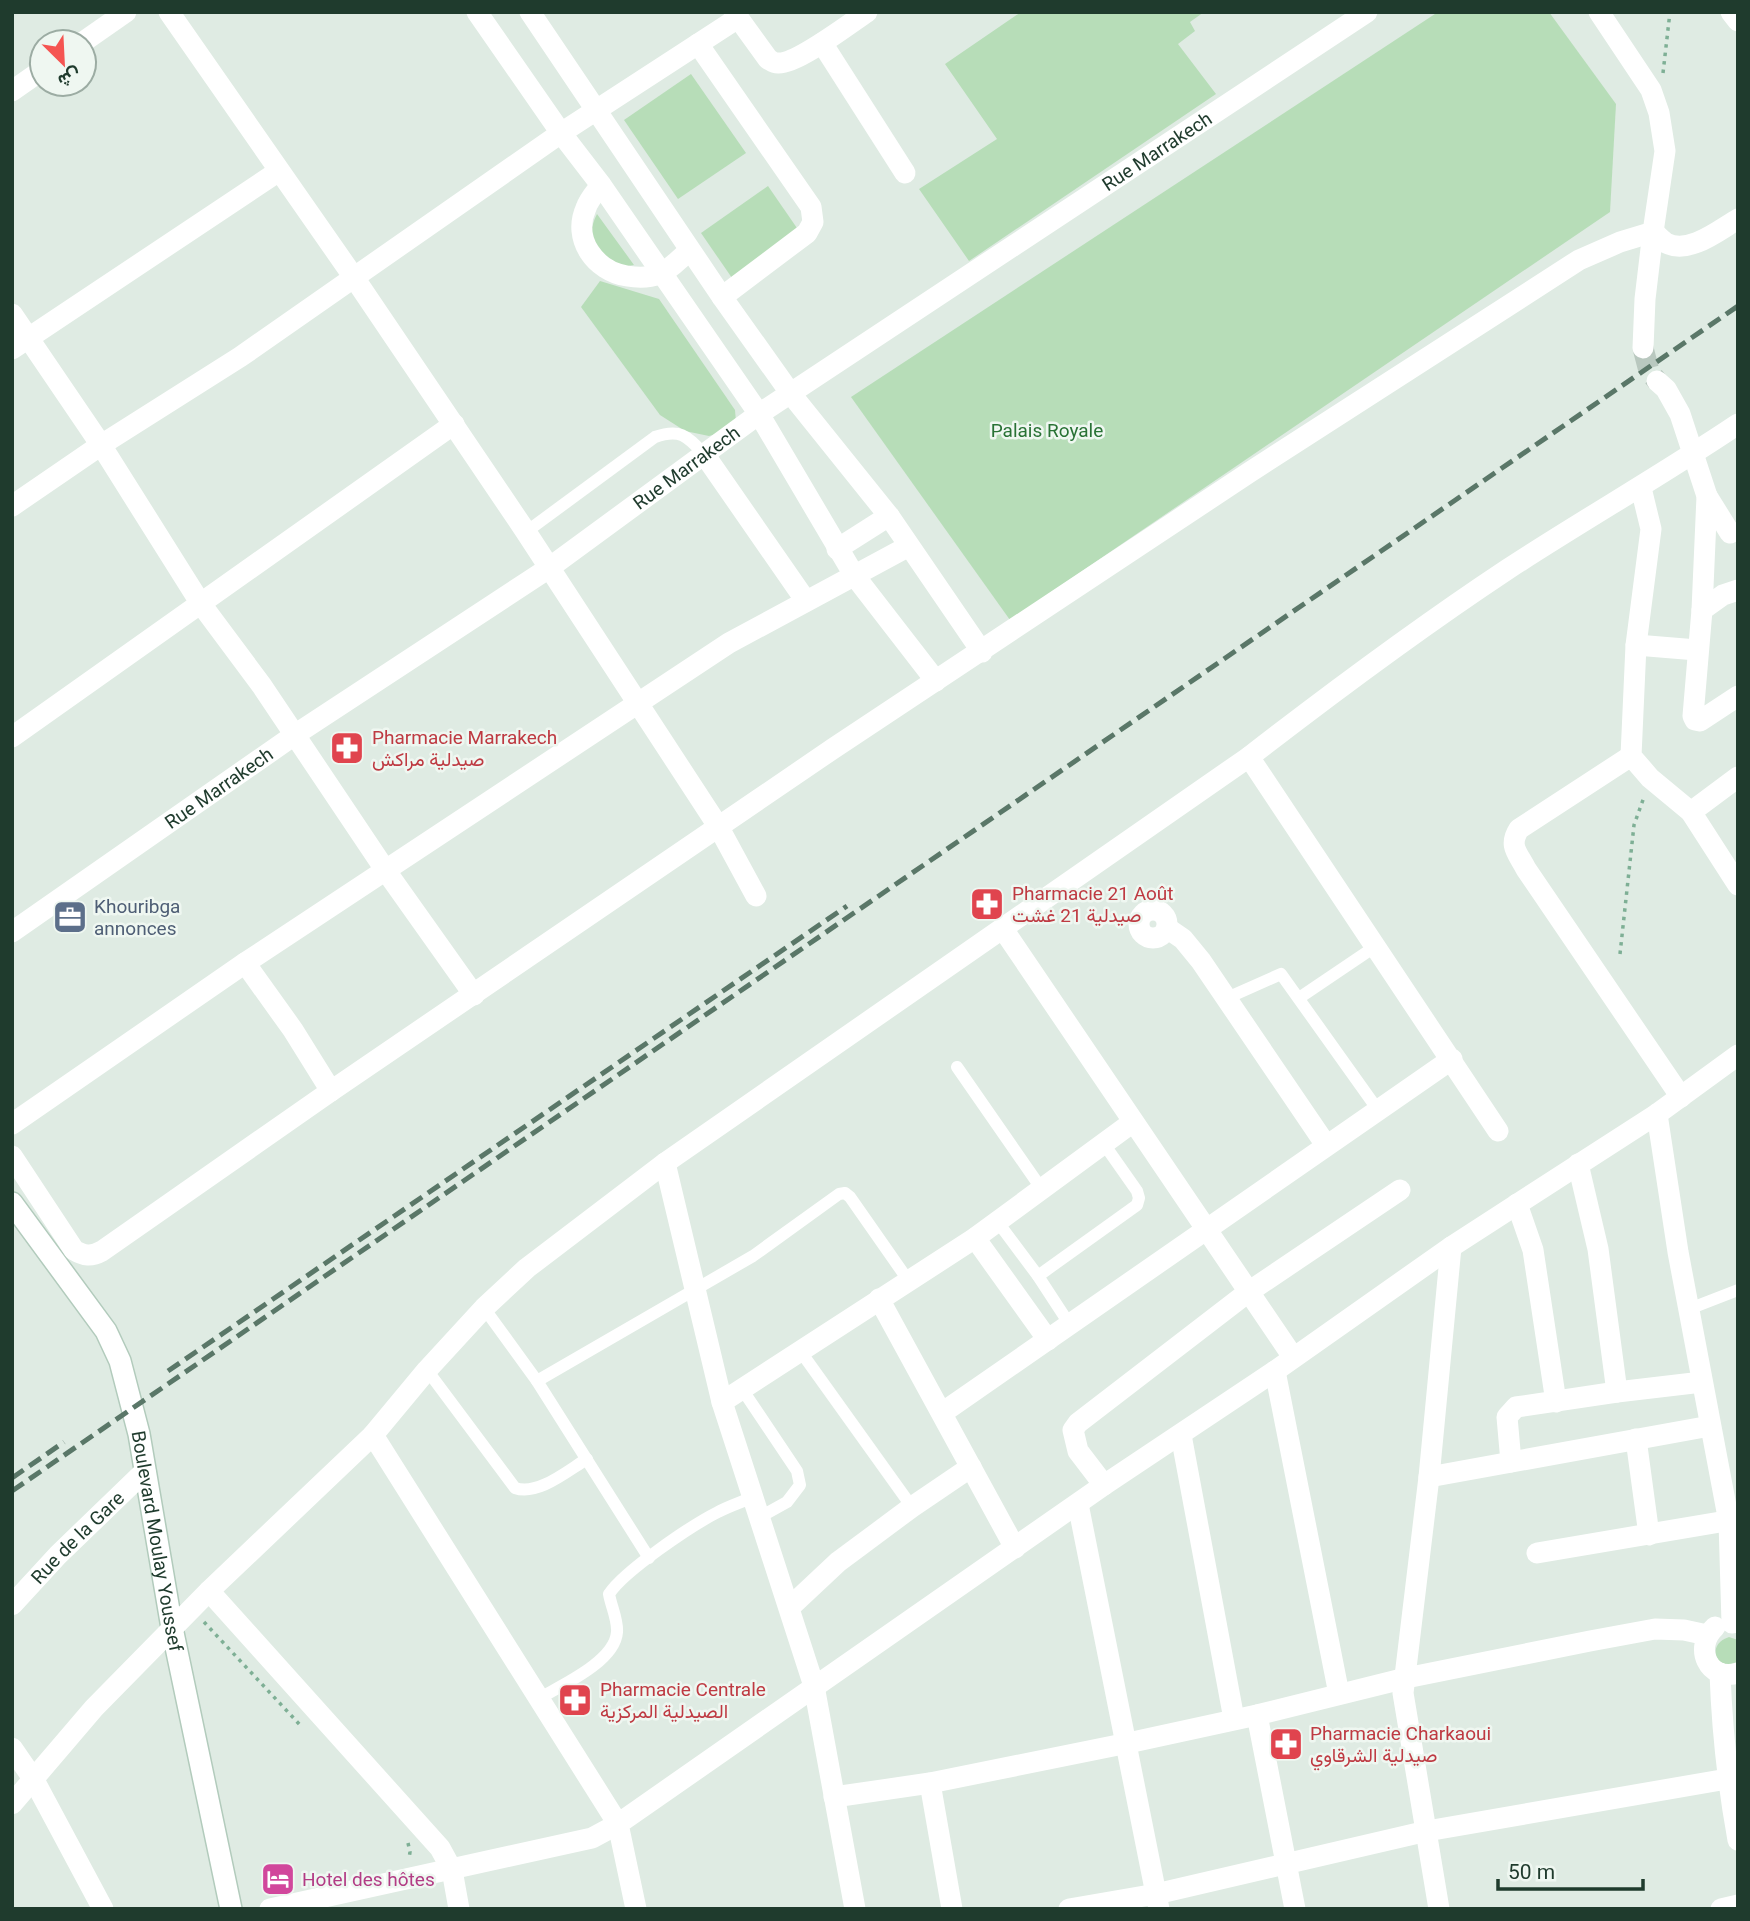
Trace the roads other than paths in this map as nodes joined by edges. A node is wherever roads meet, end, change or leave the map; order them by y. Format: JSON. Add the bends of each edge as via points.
{"nodes":[{"id":1,"x":126,"y":12,"type":"edge"},
{"id":2,"x":169,"y":12,"type":"edge"},
{"id":3,"x":477,"y":12,"type":"edge"},
{"id":4,"x":530,"y":12,"type":"edge"},
{"id":5,"x":867,"y":12,"type":"edge"},
{"id":6,"x":1367,"y":12,"type":"edge"},
{"id":7,"x":1599,"y":12,"type":"edge"},
{"id":8,"x":1731,"y":12,"type":"edge"},
{"id":9,"x":736,"y":15,"type":"edge"},
{"id":10,"x":1738,"y":21,"type":"edge"},
{"id":11,"x":98,"y":32,"type":"edge"},
{"id":12,"x":822,"y":43,"type":"junction"},
{"id":13,"x":698,"y":44,"type":"junction"},
{"id":14,"x":28,"y":80,"type":"edge"},
{"id":15,"x":12,"y":91,"type":"edge"},
{"id":16,"x":597,"y":111,"type":"junction"},
{"id":17,"x":561,"y":133,"type":"junction"},
{"id":18,"x":279,"y":171,"type":"junction"},
{"id":19,"x":905,"y":173,"type":"dead end"},
{"id":20,"x":601,"y":185,"type":"junction"},
{"id":21,"x":1738,"y":219,"type":"edge"},
{"id":22,"x":1653,"y":232,"type":"junction"},
{"id":23,"x":689,"y":251,"type":"junction"},
{"id":24,"x":661,"y":274,"type":"junction"},
{"id":25,"x":355,"y":279,"type":"junction"},
{"id":26,"x":722,"y":297,"type":"junction"},
{"id":27,"x":12,"y":314,"type":"edge"},
{"id":28,"x":20,"y":344,"type":"edge"},
{"id":29,"x":1643,"y":348,"type":"tunnel mouth"},
{"id":30,"x":1657,"y":381,"type":"tunnel mouth"},
{"id":31,"x":791,"y":394,"type":"junction"},
{"id":32,"x":760,"y":415,"type":"junction"},
{"id":33,"x":454,"y":424,"type":"junction"},
{"id":34,"x":1738,"y":425,"type":"edge"},
{"id":35,"x":101,"y":445,"type":"junction"},
{"id":36,"x":704,"y":454,"type":"junction"},
{"id":37,"x":1692,"y":455,"type":"junction"},
{"id":38,"x":1641,"y":488,"type":"junction"},
{"id":39,"x":1707,"y":496,"type":"junction"},
{"id":40,"x":12,"y":506,"type":"edge"},
{"id":41,"x":889,"y":516,"type":"junction"},
{"id":42,"x":1734,"y":531,"type":"edge"},
{"id":43,"x":526,"y":532,"type":"junction"},
{"id":44,"x":909,"y":546,"type":"junction"},
{"id":45,"x":1705,"y":547,"type":"junction"},
{"id":46,"x":837,"y":549,"type":"junction"},
{"id":47,"x":549,"y":568,"type":"junction"},
{"id":48,"x":854,"y":575,"type":"junction"},
{"id":49,"x":1738,"y":590,"type":"edge"},
{"id":50,"x":806,"y":601,"type":"junction"},
{"id":51,"x":201,"y":604,"type":"junction"},
{"id":52,"x":1702,"y":610,"type":"junction"},
{"id":53,"x":1636,"y":645,"type":"junction"},
{"id":54,"x":1697,"y":650,"type":"junction"},
{"id":55,"x":982,"y":652,"type":"junction"},
{"id":56,"x":936,"y":681,"type":"junction"},
{"id":57,"x":1738,"y":696,"type":"edge"},
{"id":58,"x":636,"y":704,"type":"junction"},
{"id":59,"x":293,"y":736,"type":"junction"},
{"id":60,"x":12,"y":737,"type":"edge"},
{"id":61,"x":1631,"y":756,"type":"junction"},
{"id":62,"x":1249,"y":757,"type":"junction"},
{"id":63,"x":1738,"y":777,"type":"edge"},
{"id":64,"x":1691,"y":812,"type":"junction"},
{"id":65,"x":718,"y":826,"type":"junction"},
{"id":66,"x":386,"y":871,"type":"junction"},
{"id":67,"x":1738,"y":884,"type":"edge"},
{"id":68,"x":756,"y":896,"type":"dead end"},
{"id":69,"x":1167,"y":928,"type":"dead end"},
{"id":70,"x":1003,"y":929,"type":"junction"},
{"id":71,"x":12,"y":932,"type":"edge"},
{"id":72,"x":1376,"y":946,"type":"junction"},
{"id":73,"x":245,"y":963,"type":"junction"},
{"id":74,"x":474,"y":995,"type":"junction"},
{"id":75,"x":1227,"y":998,"type":"junction"},
{"id":76,"x":1300,"y":998,"type":"junction"},
{"id":77,"x":1738,"y":1055,"type":"edge"},
{"id":78,"x":1452,"y":1059,"type":"junction"},
{"id":79,"x":957,"y":1067,"type":"dead end"},
{"id":80,"x":331,"y":1091,"type":"junction"},
{"id":81,"x":1681,"y":1097,"type":"junction"},
{"id":82,"x":1378,"y":1110,"type":"junction"},
{"id":83,"x":1657,"y":1114,"type":"junction"},
{"id":84,"x":1133,"y":1122,"type":"junction"},
{"id":85,"x":12,"y":1124,"type":"edge"},
{"id":86,"x":1498,"y":1131,"type":"dead end"},
{"id":87,"x":1104,"y":1144,"type":"junction"},
{"id":88,"x":1326,"y":1145,"type":"junction"},
{"id":89,"x":12,"y":1156,"type":"edge"},
{"id":90,"x":665,"y":1163,"type":"junction"},
{"id":91,"x":1578,"y":1164,"type":"junction"},
{"id":92,"x":1041,"y":1188,"type":"junction"},
{"id":93,"x":1400,"y":1190,"type":"dead end"},
{"id":94,"x":12,"y":1203,"type":"edge"},
{"id":95,"x":1517,"y":1204,"type":"junction"},
{"id":96,"x":997,"y":1221,"type":"junction"},
{"id":97,"x":1206,"y":1229,"type":"junction"},
{"id":98,"x":975,"y":1238,"type":"junction"},
{"id":99,"x":1451,"y":1247,"type":"junction"},
{"id":100,"x":1038,"y":1276,"type":"junction"},
{"id":101,"x":908,"y":1280,"type":"junction"},
{"id":102,"x":1738,"y":1290,"type":"edge"},
{"id":103,"x":695,"y":1291,"type":"junction"},
{"id":104,"x":1247,"y":1293,"type":"junction"},
{"id":105,"x":879,"y":1298,"type":"junction"},
{"id":106,"x":484,"y":1308,"type":"junction"},
{"id":107,"x":1689,"y":1309,"type":"junction"},
{"id":108,"x":1070,"y":1325,"type":"junction"},
{"id":109,"x":1048,"y":1340,"type":"junction"},
{"id":110,"x":801,"y":1352,"type":"junction"},
{"id":111,"x":1293,"y":1357,"type":"junction"},
{"id":112,"x":427,"y":1370,"type":"junction"},
{"id":113,"x":1275,"y":1371,"type":"junction"},
{"id":114,"x":537,"y":1381,"type":"junction"},
{"id":115,"x":1702,"y":1382,"type":"junction"},
{"id":116,"x":742,"y":1389,"type":"junction"},
{"id":117,"x":1617,"y":1392,"type":"junction"},
{"id":118,"x":722,"y":1402,"type":"junction"},
{"id":119,"x":1556,"y":1402,"type":"junction"},
{"id":120,"x":942,"y":1413,"type":"junction"},
{"id":121,"x":1710,"y":1426,"type":"junction"},
{"id":122,"x":373,"y":1435,"type":"junction"},
{"id":123,"x":1181,"y":1435,"type":"junction"},
{"id":124,"x":1636,"y":1439,"type":"junction"},
{"id":125,"x":587,"y":1459,"type":"junction"},
{"id":126,"x":1511,"y":1462,"type":"junction"},
{"id":127,"x":971,"y":1467,"type":"junction"},
{"id":128,"x":145,"y":1471,"type":"junction"},
{"id":129,"x":1429,"y":1478,"type":"junction"},
{"id":130,"x":1104,"y":1485,"type":"junction"},
{"id":131,"x":753,"y":1497,"type":"junction"},
{"id":132,"x":1078,"y":1504,"type":"junction"},
{"id":133,"x":912,"y":1507,"type":"junction"},
{"id":134,"x":760,"y":1517,"type":"junction"},
{"id":135,"x":1733,"y":1521,"type":"edge"},
{"id":136,"x":1649,"y":1535,"type":"junction"},
{"id":137,"x":1016,"y":1548,"type":"junction"},
{"id":138,"x":1537,"y":1553,"type":"dead end"},
{"id":139,"x":649,"y":1558,"type":"junction"},
{"id":140,"x":215,"y":1597,"type":"junction"},
{"id":141,"x":12,"y":1605,"type":"edge"},
{"id":142,"x":790,"y":1607,"type":"junction"},
{"id":143,"x":1735,"y":1624,"type":"edge"},
{"id":144,"x":172,"y":1628,"type":"junction"},
{"id":145,"x":1707,"y":1635,"type":"junction"},
{"id":146,"x":1729,"y":1673,"type":"edge"},
{"id":147,"x":1406,"y":1678,"type":"junction"},
{"id":148,"x":814,"y":1686,"type":"junction"},
{"id":149,"x":1339,"y":1694,"type":"junction"},
{"id":150,"x":538,"y":1699,"type":"junction"},
{"id":151,"x":1257,"y":1715,"type":"junction"},
{"id":152,"x":1234,"y":1719,"type":"junction"},
{"id":153,"x":1128,"y":1743,"type":"junction"},
{"id":154,"x":12,"y":1748,"type":"edge"},
{"id":155,"x":1727,"y":1779,"type":"junction"},
{"id":156,"x":34,"y":1780,"type":"junction"},
{"id":157,"x":930,"y":1783,"type":"junction"},
{"id":158,"x":834,"y":1797,"type":"junction"},
{"id":159,"x":12,"y":1804,"type":"edge"},
{"id":160,"x":618,"y":1824,"type":"junction"},
{"id":161,"x":1427,"y":1831,"type":"junction"},
{"id":162,"x":1738,"y":1840,"type":"edge"},
{"id":163,"x":1284,"y":1864,"type":"junction"},
{"id":164,"x":452,"y":1870,"type":"junction"},
{"id":165,"x":1157,"y":1901,"type":"edge"},
{"id":166,"x":1738,"y":1905,"type":"edge"},
{"id":167,"x":103,"y":1909,"type":"edge"},
{"id":168,"x":231,"y":1909,"type":"edge"},
{"id":169,"x":270,"y":1909,"type":"edge"},
{"id":170,"x":459,"y":1909,"type":"edge"},
{"id":171,"x":636,"y":1909,"type":"edge"},
{"id":172,"x":855,"y":1909,"type":"edge"},
{"id":173,"x":952,"y":1909,"type":"edge"},
{"id":174,"x":1069,"y":1909,"type":"edge"},
{"id":175,"x":1295,"y":1909,"type":"edge"},
{"id":176,"x":1439,"y":1909,"type":"edge"},
{"id":177,"x":1721,"y":1909,"type":"edge"}],
"edges":[{"from":1,"to":11,"type":"street"},
{"from":2,"to":18,"type":"street"},
{"from":3,"to":17,"type":"street"},
{"from":4,"to":16,"type":"street"},
{"from":5,"to":12,"type":"street"},
{"from":6,"to":31,"type":"street","name":"Rue Marrakech"},
{"from":7,"to":22,"type":"street","via":[[1651,90],[1659,113],[1665,151]]},
{"from":8,"to":10,"type":"street"},
{"from":9,"to":12,"type":"street","via":[[775,63]]},
{"from":9,"to":13,"type":"street"},
{"from":12,"to":19,"type":"street"},
{"from":13,"to":16,"type":"street"},
{"from":13,"to":26,"type":"street","via":[[811,207],[813,222],[807,233]]},
{"from":14,"to":15,"type":"street"},
{"from":16,"to":17,"type":"street"},
{"from":16,"to":23,"type":"street"},
{"from":17,"to":20,"type":"street"},
{"from":17,"to":25,"type":"street"},
{"from":18,"to":25,"type":"street"},
{"from":18,"to":28,"type":"street"},
{"from":20,"to":24,"type":"street"},
{"from":20,"to":24,"type":"street","via":[[585,210],[582,227],[590,253],[599,266],[612,273],[643,278]]},
{"from":21,"to":22,"type":"street","via":[[1687,245],[1668,244]]},
{"from":22,"to":29,"type":"street"},
{"from":22,"to":55,"type":"street","via":[[1578,260]]},
{"from":23,"to":24,"type":"street"},
{"from":23,"to":26,"type":"street"},
{"from":24,"to":32,"type":"street"},
{"from":25,"to":33,"type":"street"},
{"from":25,"to":35,"type":"street"},
{"from":26,"to":31,"type":"street"},
{"from":27,"to":28,"type":"street"},
{"from":28,"to":35,"type":"street"},
{"from":30,"to":37,"type":"street","via":[[1680,414]]},
{"from":31,"to":32,"type":"street","name":"Rue Marrakech"},
{"from":31,"to":41,"type":"street"},
{"from":32,"to":36,"type":"street","name":"Rue Marrakech"},
{"from":32,"to":46,"type":"street"},
{"from":33,"to":43,"type":"street"},
{"from":33,"to":51,"type":"street"},
{"from":34,"to":37,"type":"street"},
{"from":35,"to":40,"type":"street"},
{"from":35,"to":51,"type":"street"},
{"from":36,"to":43,"type":"lane","via":[[678,433],[654,437]]},
{"from":36,"to":47,"type":"street","name":"Rue Marrakech"},
{"from":36,"to":50,"type":"street"},
{"from":37,"to":38,"type":"street"},
{"from":37,"to":39,"type":"street"},
{"from":38,"to":53,"type":"street","via":[[1651,529]]},
{"from":38,"to":62,"type":"street","via":[[1507,569],[1324,698]]},
{"from":39,"to":42,"type":"street"},
{"from":39,"to":45,"type":"street"},
{"from":41,"to":44,"type":"street"},
{"from":41,"to":46,"type":"street"},
{"from":42,"to":45,"type":"street"},
{"from":43,"to":47,"type":"street"},
{"from":44,"to":48,"type":"street"},
{"from":44,"to":55,"type":"street"},
{"from":45,"to":52,"type":"street"},
{"from":46,"to":48,"type":"street"},
{"from":47,"to":58,"type":"street"},
{"from":47,"to":59,"type":"street","name":"Rue Marrakech"},
{"from":48,"to":50,"type":"street"},
{"from":48,"to":56,"type":"street"},
{"from":49,"to":52,"type":"street"},
{"from":50,"to":58,"type":"street","via":[[729,642]]},
{"from":51,"to":59,"type":"street"},
{"from":51,"to":60,"type":"street"},
{"from":52,"to":54,"type":"street"},
{"from":53,"to":54,"type":"street"},
{"from":53,"to":61,"type":"street"},
{"from":54,"to":57,"type":"street","via":[[1696,720]]},
{"from":55,"to":56,"type":"street"},
{"from":56,"to":65,"type":"street"},
{"from":58,"to":65,"type":"street"},
{"from":58,"to":66,"type":"street"},
{"from":59,"to":66,"type":"street"},
{"from":59,"to":71,"type":"street","name":"Rue Marrakech"},
{"from":61,"to":64,"type":"street"},
{"from":61,"to":81,"type":"street","via":[[1519,829],[1513,846]]},
{"from":62,"to":70,"type":"street"},
{"from":62,"to":72,"type":"street"},
{"from":63,"to":64,"type":"street"},
{"from":64,"to":67,"type":"street"},
{"from":65,"to":68,"type":"street"},
{"from":65,"to":74,"type":"street"},
{"from":66,"to":73,"type":"street"},
{"from":66,"to":74,"type":"street"},
{"from":69,"to":75,"type":"street","via":[[1183,939]]},
{"from":70,"to":84,"type":"street"},
{"from":70,"to":90,"type":"street"},
{"from":72,"to":76,"type":"lane"},
{"from":72,"to":78,"type":"street"},
{"from":73,"to":80,"type":"street"},
{"from":73,"to":85,"type":"street"},
{"from":74,"to":80,"type":"street"},
{"from":75,"to":76,"type":"lane","via":[[1281,974]]},
{"from":75,"to":88,"type":"street"},
{"from":76,"to":82,"type":"lane"},
{"from":77,"to":81,"type":"street"},
{"from":78,"to":82,"type":"street"},
{"from":78,"to":86,"type":"street"},
{"from":79,"to":92,"type":"lane"},
{"from":80,"to":89,"type":"street","via":[[92,1255],[74,1250]]},
{"from":81,"to":83,"type":"street"},
{"from":82,"to":88,"type":"street"},
{"from":83,"to":91,"type":"street"},
{"from":83,"to":107,"type":"street"},
{"from":84,"to":87,"type":"street"},
{"from":84,"to":97,"type":"street"},
{"from":87,"to":92,"type":"street"},
{"from":87,"to":100,"type":"lane","via":[[1137,1191],[1137,1205]]},
{"from":88,"to":97,"type":"street"},
{"from":90,"to":103,"type":"street"},
{"from":90,"to":106,"type":"street","via":[[527,1268]]},
{"from":91,"to":95,"type":"street"},
{"from":91,"to":117,"type":"street","via":[[1598,1249]]},
{"from":92,"to":96,"type":"street"},
{"from":93,"to":104,"type":"street"},
{"from":94,"to":128,"type":"street","name":"Boulevard Moulay Youssef","via":[[111,1341],[120,1361]]},
{"from":95,"to":99,"type":"street"},
{"from":95,"to":119,"type":"street","via":[[1533,1250]]},
{"from":96,"to":98,"type":"street"},
{"from":96,"to":100,"type":"lane"},
{"from":97,"to":104,"type":"street"},
{"from":97,"to":108,"type":"street"},
{"from":98,"to":101,"type":"street"},
{"from":98,"to":109,"type":"street"},
{"from":99,"to":111,"type":"street"},
{"from":99,"to":129,"type":"street"},
{"from":100,"to":108,"type":"lane"},
{"from":101,"to":103,"type":"lane","via":[[845,1193]]},
{"from":101,"to":105,"type":"street"},
{"from":102,"to":107,"type":"lane"},
{"from":103,"to":114,"type":"lane"},
{"from":103,"to":118,"type":"street"},
{"from":104,"to":111,"type":"street"},
{"from":104,"to":130,"type":"street","via":[[1078,1423],[1073,1430],[1079,1451]]},
{"from":105,"to":110,"type":"street"},
{"from":105,"to":120,"type":"street"},
{"from":106,"to":112,"type":"street"},
{"from":106,"to":114,"type":"lane"},
{"from":107,"to":115,"type":"street"},
{"from":108,"to":109,"type":"street"},
{"from":109,"to":120,"type":"street"},
{"from":110,"to":116,"type":"street"},
{"from":110,"to":133,"type":"lane"},
{"from":111,"to":113,"type":"street"},
{"from":112,"to":122,"type":"street"},
{"from":112,"to":125,"type":"lane","via":[[515,1488],[528,1491]]},
{"from":113,"to":123,"type":"street"},
{"from":113,"to":149,"type":"street"},
{"from":114,"to":125,"type":"lane"},
{"from":115,"to":117,"type":"street"},
{"from":115,"to":121,"type":"street"},
{"from":116,"to":118,"type":"street"},
{"from":116,"to":134,"type":"lane","via":[[797,1471],[800,1485],[788,1502]]},
{"from":117,"to":119,"type":"street"},
{"from":118,"to":131,"type":"street"},
{"from":119,"to":126,"type":"street","via":[[1516,1408],[1507,1418]]},
{"from":120,"to":127,"type":"street"},
{"from":121,"to":124,"type":"street"},
{"from":121,"to":135,"type":"street"},
{"from":122,"to":140,"type":"street"},
{"from":122,"to":150,"type":"street"},
{"from":123,"to":130,"type":"street"},
{"from":123,"to":152,"type":"street"},
{"from":124,"to":126,"type":"street"},
{"from":124,"to":136,"type":"street"},
{"from":125,"to":139,"type":"lane"},
{"from":126,"to":129,"type":"street"},
{"from":127,"to":133,"type":"street"},
{"from":127,"to":137,"type":"street"},
{"from":128,"to":141,"type":"street","name":"Rue de la Gare"},
{"from":128,"to":144,"type":"street","name":"Boulevard Moulay Youssef"},
{"from":129,"to":147,"type":"street"},
{"from":130,"to":132,"type":"street"},
{"from":131,"to":134,"type":"street"},
{"from":131,"to":139,"type":"lane","via":[[716,1512]]},
{"from":132,"to":137,"type":"street"},
{"from":132,"to":153,"type":"street"},
{"from":133,"to":142,"type":"street","via":[[838,1562]]},
{"from":134,"to":142,"type":"street"},
{"from":135,"to":136,"type":"street"},
{"from":135,"to":143,"type":"street"},
{"from":136,"to":138,"type":"street"},
{"from":137,"to":148,"type":"street"},
{"from":139,"to":150,"type":"lane","via":[[609,1594],[617,1627],[611,1647],[589,1670]]},
{"from":140,"to":144,"type":"street"},
{"from":140,"to":164,"type":"street","via":[[440,1848]]},
{"from":142,"to":148,"type":"street"},
{"from":143,"to":145,"type":"street","via":[[1714,1628]]},
{"from":144,"to":156,"type":"street","via":[[94,1708]]},
{"from":144,"to":168,"type":"street","name":"Boulevard Moulay Youssef"},
{"from":145,"to":146,"type":"street","via":[[1705,1657],[1711,1667]]},
{"from":145,"to":147,"type":"street","via":[[1655,1629]]},
{"from":146,"to":155,"type":"street","via":[[1721,1717]]},
{"from":147,"to":149,"type":"street"},
{"from":147,"to":161,"type":"street","via":[[1405,1712]]},
{"from":148,"to":158,"type":"street"},
{"from":148,"to":160,"type":"street"},
{"from":149,"to":151,"type":"street"},
{"from":150,"to":160,"type":"street"},
{"from":151,"to":152,"type":"street"},
{"from":151,"to":163,"type":"street"},
{"from":152,"to":153,"type":"street"},
{"from":153,"to":157,"type":"street"},
{"from":153,"to":165,"type":"street"},
{"from":154,"to":156,"type":"street"},
{"from":155,"to":161,"type":"street"},
{"from":155,"to":162,"type":"street"},
{"from":156,"to":159,"type":"street"},
{"from":156,"to":167,"type":"street"},
{"from":157,"to":158,"type":"street"},
{"from":157,"to":173,"type":"street"},
{"from":158,"to":172,"type":"street"},
{"from":160,"to":164,"type":"street","via":[[592,1838]]},
{"from":160,"to":171,"type":"street"},
{"from":161,"to":163,"type":"street"},
{"from":161,"to":176,"type":"street"},
{"from":163,"to":165,"type":"street"},
{"from":163,"to":175,"type":"street"},
{"from":164,"to":169,"type":"street"},
{"from":164,"to":170,"type":"street"},
{"from":165,"to":174,"type":"street"},
{"from":166,"to":177,"type":"street"}]}
